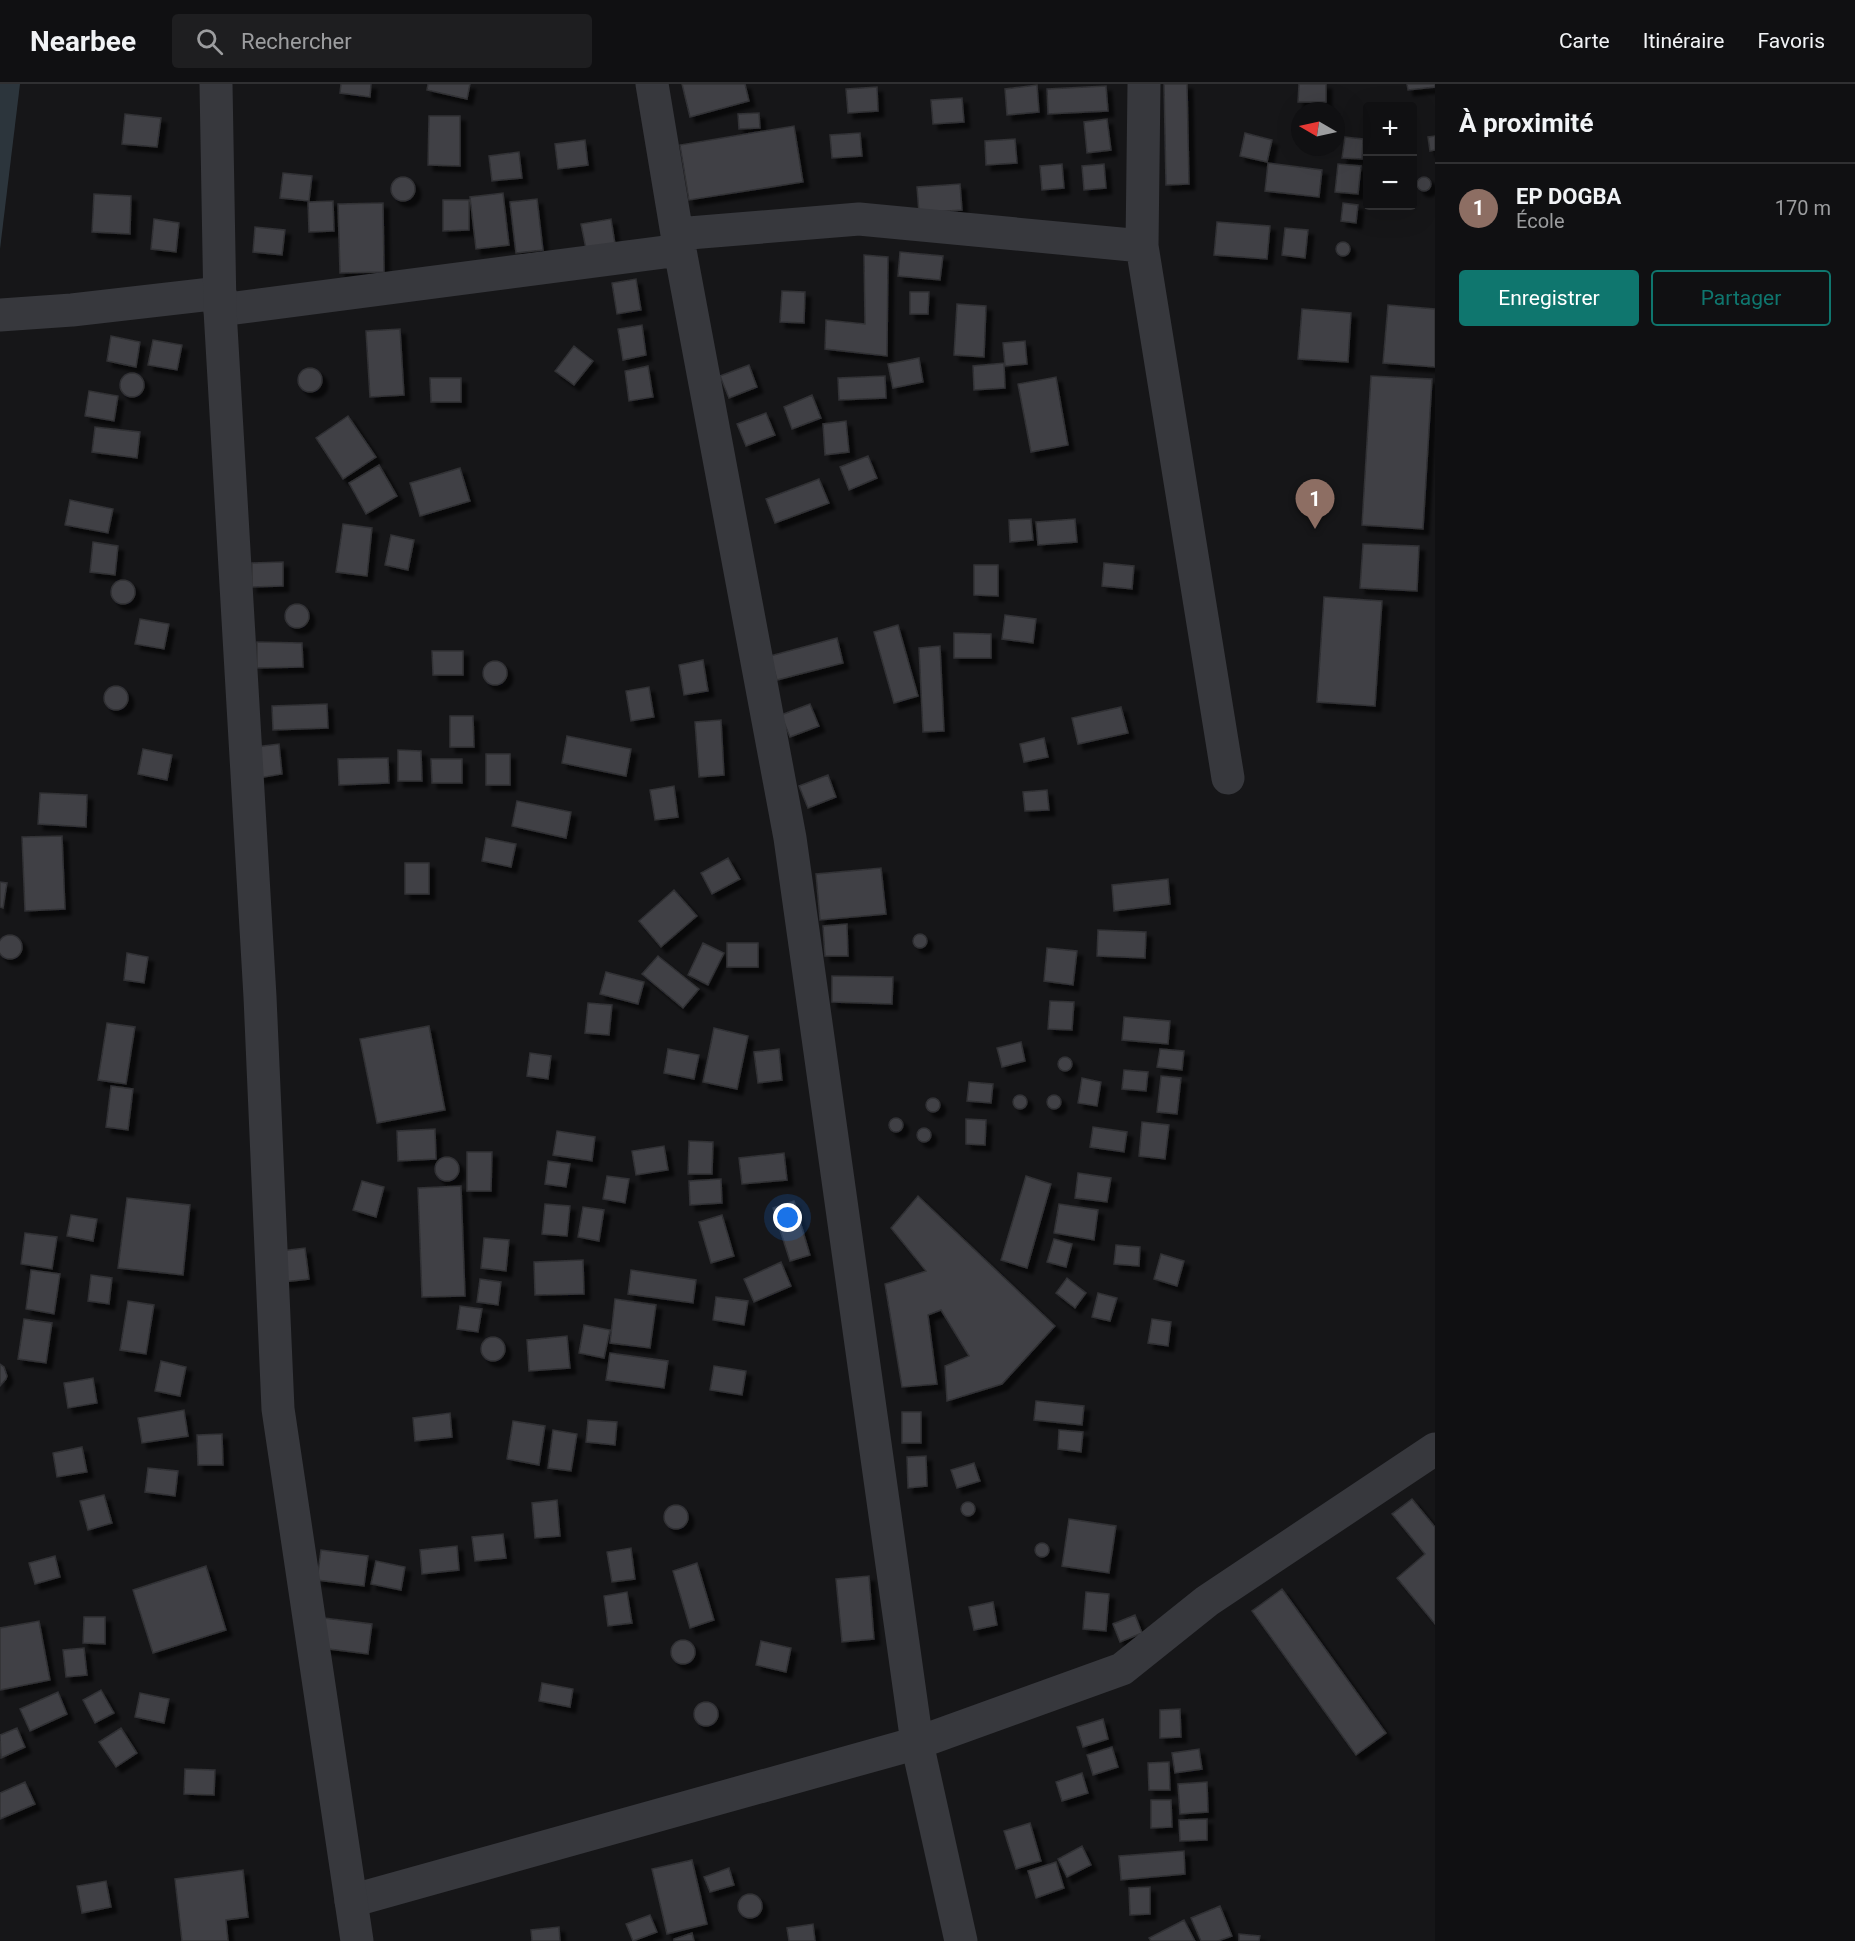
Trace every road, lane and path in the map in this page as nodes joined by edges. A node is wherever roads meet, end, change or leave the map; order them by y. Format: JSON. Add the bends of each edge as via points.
{"nodes":[{"id":1,"x":216,"y":84,"type":"edge"},
{"id":2,"x":652,"y":84,"type":"edge"},
{"id":3,"x":1144,"y":84,"type":"edge"},
{"id":4,"x":679,"y":242,"type":"junction"},
{"id":5,"x":1142,"y":246,"type":"junction"},
{"id":6,"x":220,"y":302,"type":"junction"},
{"id":7,"x":0,"y":315,"type":"edge"},
{"id":8,"x":1228,"y":778,"type":"dead end"},
{"id":9,"x":1435,"y":1449,"type":"edge"},
{"id":10,"x":917,"y":1743,"type":"junction"},
{"id":11,"x":351,"y":1901,"type":"junction"},
{"id":12,"x":357,"y":1941,"type":"edge"},
{"id":13,"x":961,"y":1941,"type":"edge"}],
"edges":[{"from":1,"to":6,"type":"street"},
{"from":2,"to":4,"type":"street"},
{"from":3,"to":5,"type":"street"},
{"from":4,"to":5,"type":"street","via":[[859,219]]},
{"from":4,"to":6,"type":"street"},
{"from":4,"to":10,"type":"street","via":[[790,838]]},
{"from":5,"to":8,"type":"street"},
{"from":6,"to":7,"type":"street"},
{"from":6,"to":11,"type":"street","via":[[259,985],[278,1409]]},
{"from":9,"to":10,"type":"street","via":[[1207,1601],[1122,1669]]},
{"from":10,"to":11,"type":"street"},
{"from":10,"to":13,"type":"street"},
{"from":11,"to":12,"type":"street"}]}
